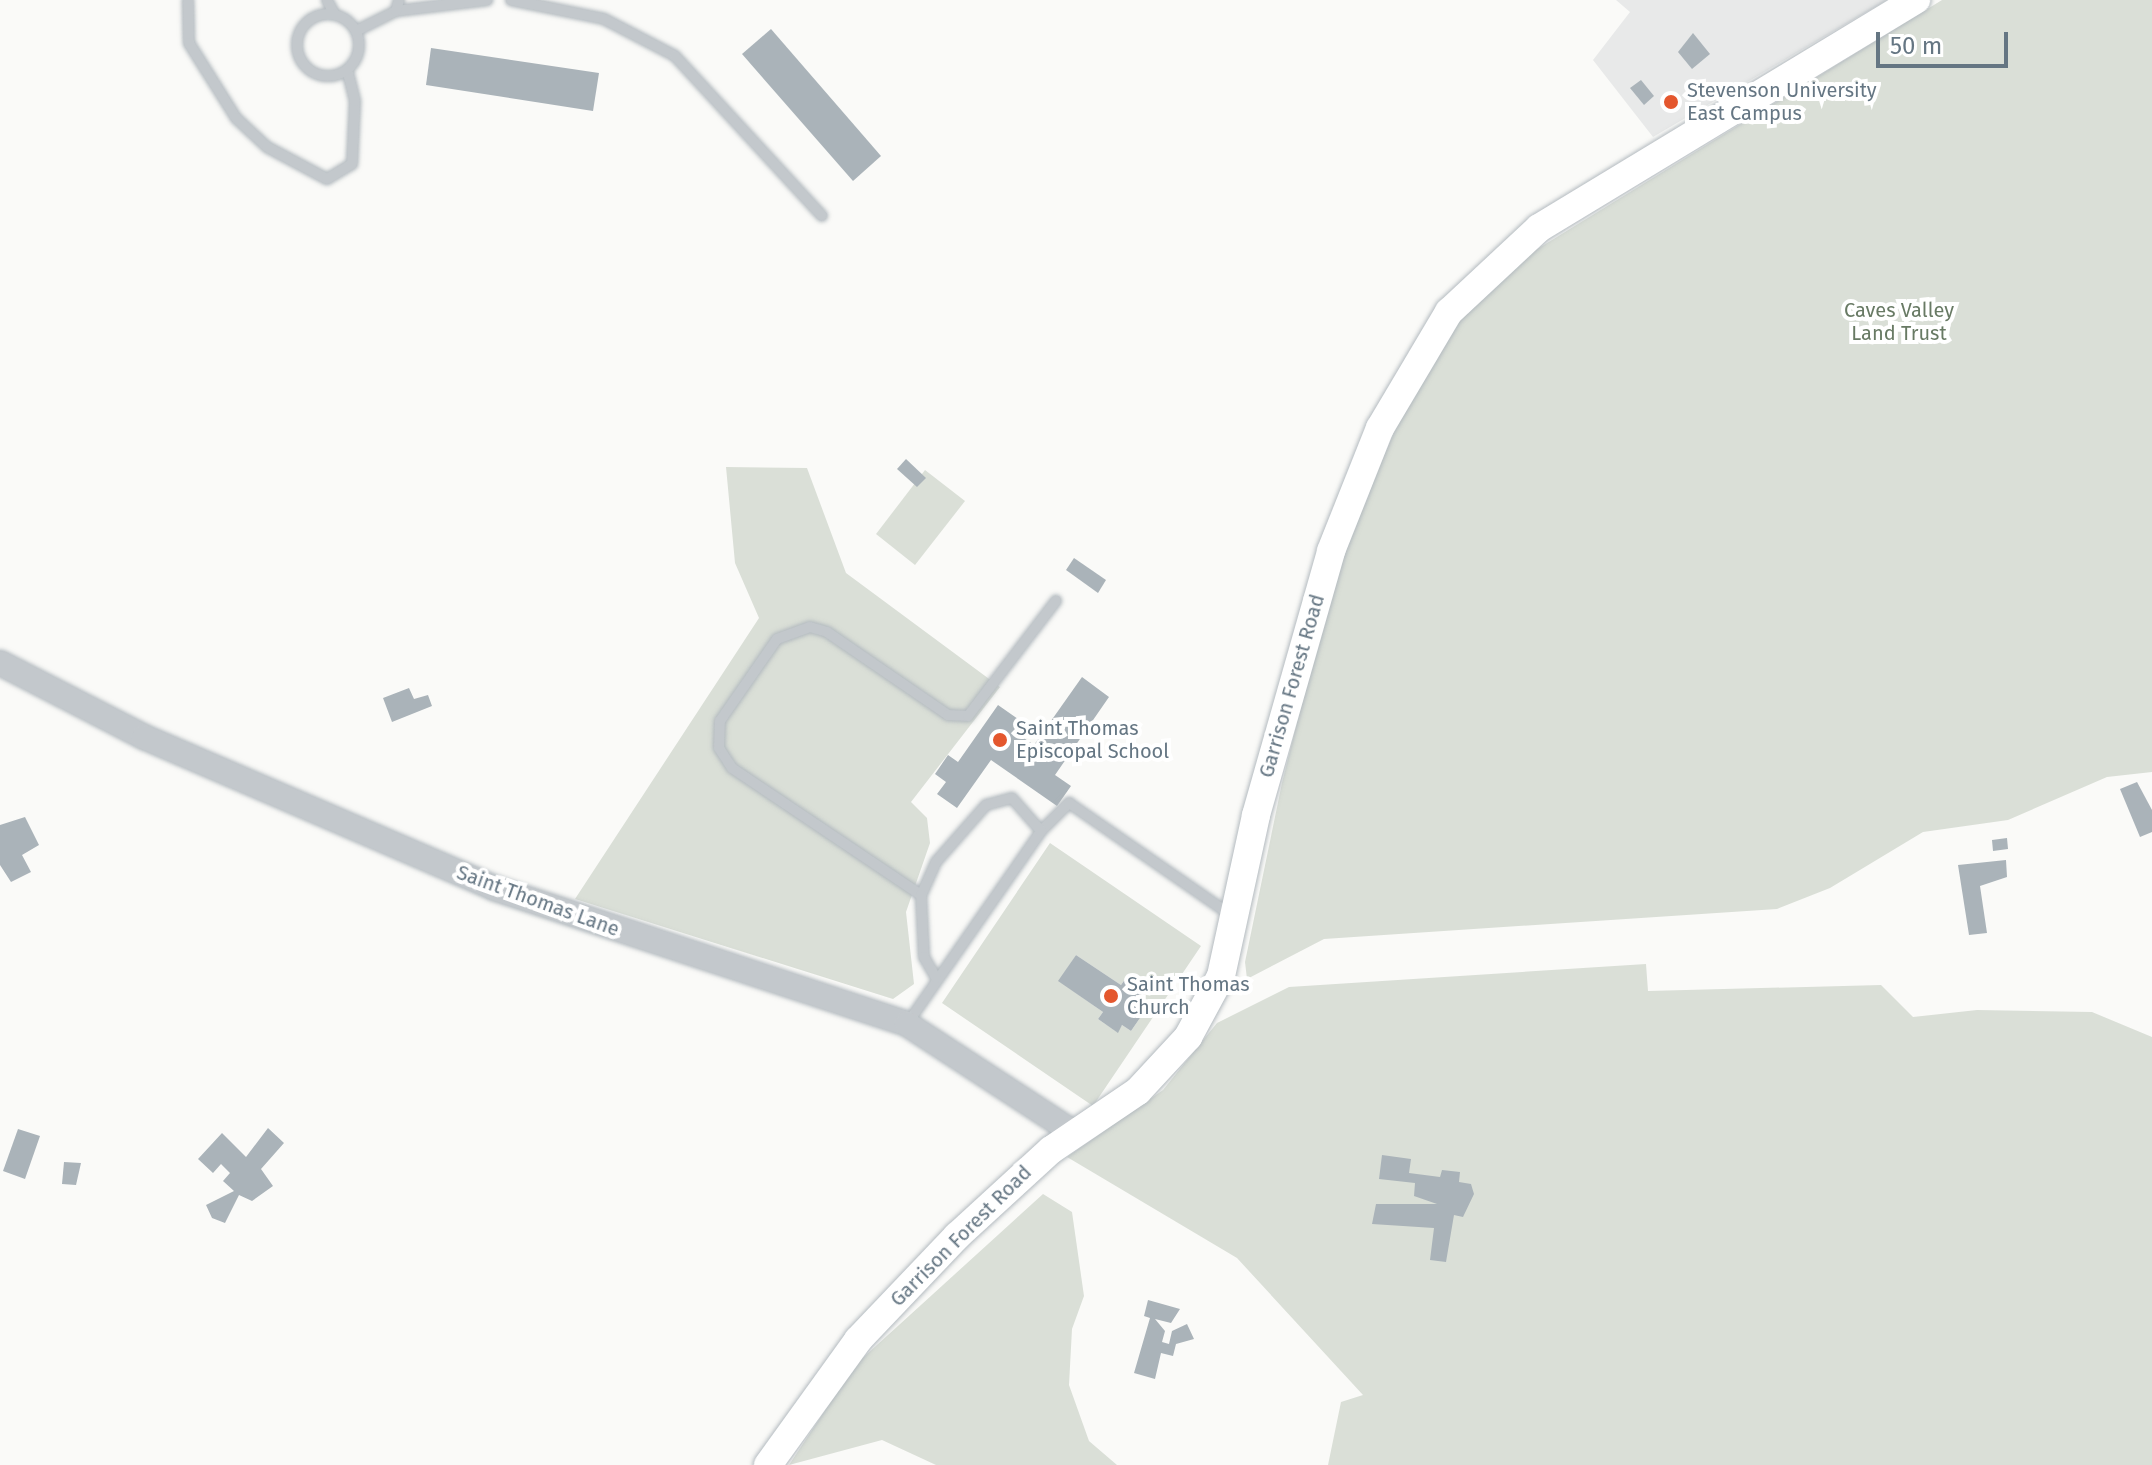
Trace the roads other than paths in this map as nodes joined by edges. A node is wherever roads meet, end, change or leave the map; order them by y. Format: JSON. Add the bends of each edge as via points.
{"nodes":[{"id":1,"x":188,"y":0,"type":"edge"},
{"id":2,"x":327,"y":0,"type":"edge"},
{"id":3,"x":487,"y":0,"type":"edge"},
{"id":4,"x":511,"y":0,"type":"edge"},
{"id":5,"x":1916,"y":0,"type":"edge"},
{"id":6,"x":398,"y":6,"type":"edge"},
{"id":7,"x":335,"y":15,"type":"junction"},
{"id":8,"x":356,"y":31,"type":"junction"},
{"id":9,"x":347,"y":70,"type":"junction"},
{"id":10,"x":822,"y":216,"type":"dead end"},
{"id":11,"x":1056,"y":601,"type":"dead end"},
{"id":12,"x":0,"y":663,"type":"edge"},
{"id":13,"x":1041,"y":831,"type":"junction"},
{"id":14,"x":921,"y":895,"type":"junction"},
{"id":15,"x":1235,"y":919,"type":"junction"},
{"id":16,"x":936,"y":978,"type":"junction"},
{"id":17,"x":907,"y":1024,"type":"junction"},
{"id":18,"x":1074,"y":1133,"type":"junction"},
{"id":19,"x":768,"y":1465,"type":"edge"}],
"edges":[{"from":1,"to":9,"type":"lane","via":[[189,43],[236,118],[267,147],[327,179],[352,164],[355,101]]},
{"from":2,"to":7,"type":"lane"},
{"from":3,"to":6,"type":"lane"},
{"from":4,"to":10,"type":"lane","via":[[604,19],[675,56]]},
{"from":5,"to":15,"type":"main road","name":"Garrison Forest Road","via":[[1539,228],[1449,312],[1380,428],[1331,551],[1256,815]]},
{"from":6,"to":8,"type":"lane"},
{"from":7,"to":8,"type":"lane"},
{"from":7,"to":9,"type":"lane","via":[[308,21],[297,49],[312,72]]},
{"from":8,"to":9,"type":"lane","via":[[355,60]]},
{"from":11,"to":14,"type":"lane","via":[[968,716],[948,715],[827,632],[810,627],[777,639],[720,721],[719,748],[732,768]]},
{"from":12,"to":17,"type":"street","name":"Saint Thomas Lane","via":[[144,737],[494,888]]},
{"from":13,"to":14,"type":"lane","via":[[1012,798],[986,805],[936,862]]},
{"from":13,"to":15,"type":"lane","via":[[1069,803]]},
{"from":13,"to":16,"type":"lane"},
{"from":14,"to":16,"type":"lane","via":[[924,957]]},
{"from":15,"to":18,"type":"main road","name":"Garrison Forest Road","via":[[1221,976],[1188,1037],[1138,1091]]},
{"from":16,"to":17,"type":"lane"},
{"from":17,"to":18,"type":"street","name":"Saint Thomas Lane"},
{"from":18,"to":19,"type":"main road","name":"Garrison Forest Road","via":[[1016,1180],[898,1296],[816,1392]]}]}
